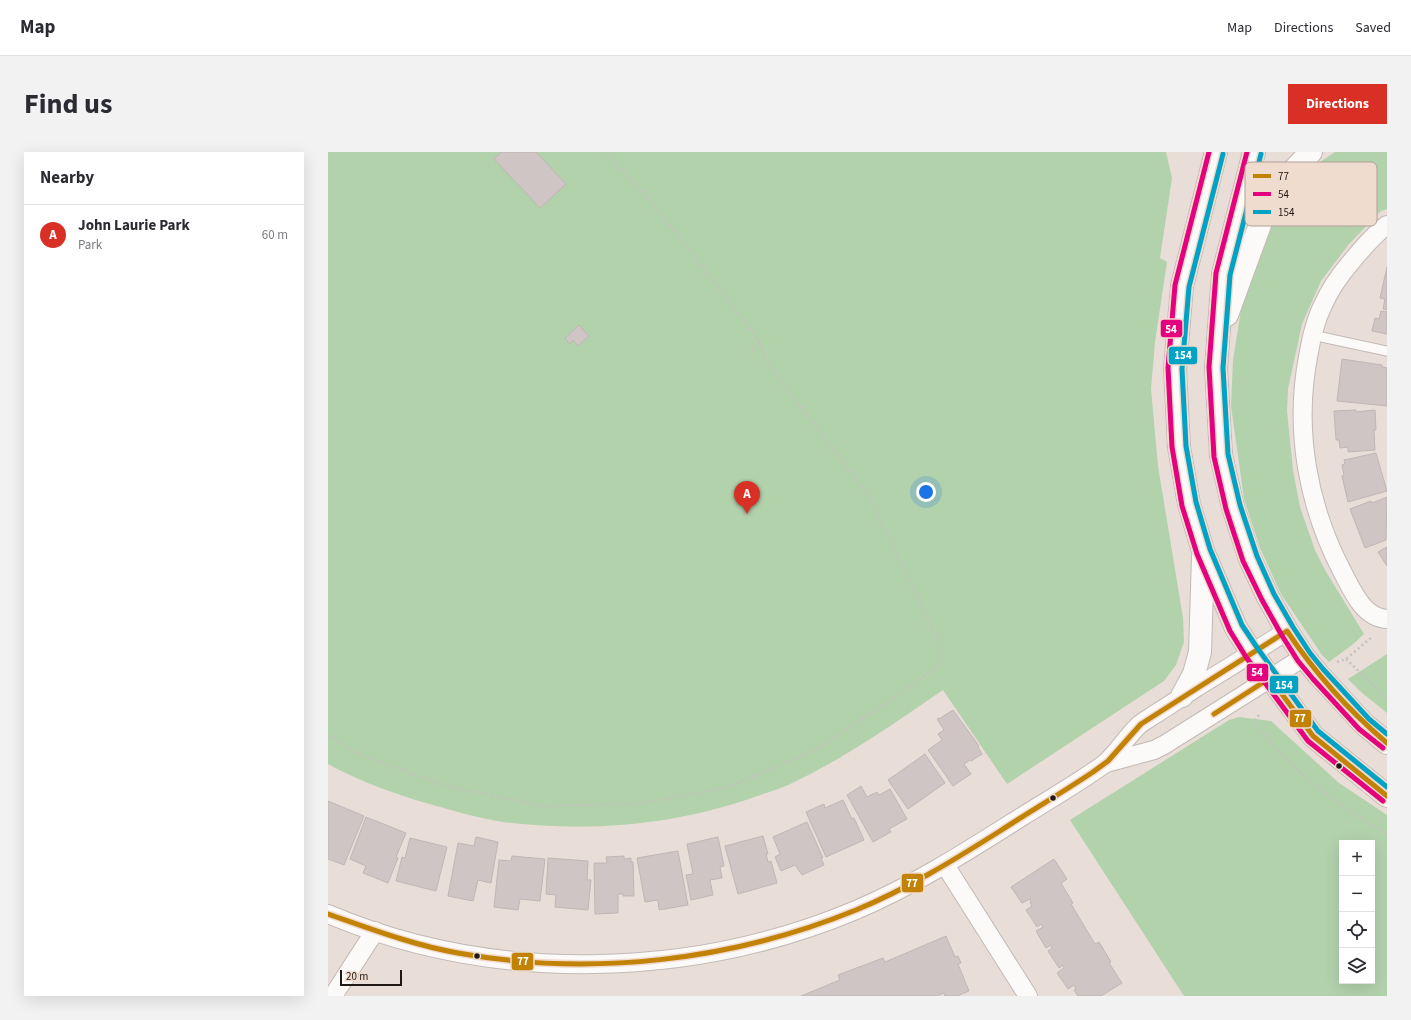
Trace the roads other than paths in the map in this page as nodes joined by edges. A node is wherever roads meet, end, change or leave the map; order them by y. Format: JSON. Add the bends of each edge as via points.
{"nodes":[{"id":1,"x":1200,"y":152,"type":"edge"},
{"id":2,"x":1216,"y":152,"type":"edge"},
{"id":3,"x":1254,"y":152,"type":"edge"},
{"id":4,"x":1311,"y":152,"type":"edge"},
{"id":5,"x":1251,"y":162,"type":"edge"},
{"id":6,"x":1301,"y":162,"type":"edge"},
{"id":7,"x":1208,"y":183,"type":"junction"},
{"id":8,"x":1245,"y":187,"type":"edge"},
{"id":9,"x":1387,"y":225,"type":"edge"},
{"id":10,"x":1259,"y":226,"type":"edge"},
{"id":11,"x":1312,"y":334,"type":"junction"},
{"id":12,"x":1218,"y":338,"type":"junction"},
{"id":13,"x":1387,"y":351,"type":"edge"},
{"id":14,"x":1203,"y":552,"type":"junction"},
{"id":15,"x":1385,"y":619,"type":"edge"},
{"id":16,"x":1287,"y":631,"type":"junction"},
{"id":17,"x":1252,"y":653,"type":"junction"},
{"id":18,"x":1304,"y":657,"type":"junction"},
{"id":19,"x":1270,"y":678,"type":"junction"},
{"id":20,"x":1182,"y":696,"type":"junction"},
{"id":21,"x":1387,"y":743,"type":"edge"},
{"id":22,"x":1106,"y":763,"type":"junction"},
{"id":23,"x":1387,"y":796,"type":"edge"},
{"id":24,"x":945,"y":865,"type":"junction"},
{"id":25,"x":328,"y":914,"type":"edge"},
{"id":26,"x":375,"y":930,"type":"junction"},
{"id":27,"x":333,"y":996,"type":"edge"},
{"id":28,"x":1028,"y":996,"type":"edge"}],
"edges":[{"from":1,"to":7,"type":"main road"},
{"from":2,"to":7,"type":"main road"},
{"from":3,"to":5,"type":"main road"},
{"from":4,"to":6,"type":"main road"},
{"from":7,"to":14,"type":"main road","via":[[1182,286],[1176,369],[1179,447],[1189,504]]},
{"from":8,"to":12,"type":"main road","via":[[1223,274]]},
{"from":9,"to":11,"type":"street","via":[[1365,244],[1337,280],[1322,306]]},
{"from":10,"to":12,"type":"main road"},
{"from":11,"to":13,"type":"lane"},
{"from":11,"to":15,"type":"street","via":[[1303,382],[1302,411],[1306,470],[1316,510],[1331,551],[1357,599],[1372,615]]},
{"from":12,"to":16,"type":"main road","via":[[1216,368],[1221,455],[1233,507],[1250,559]]},
{"from":14,"to":17,"type":"main road","via":[[1236,628]]},
{"from":14,"to":20,"type":"main road","via":[[1200,652],[1194,674]]},
{"from":16,"to":17,"type":"street"},
{"from":16,"to":18,"type":"main road"},
{"from":17,"to":19,"type":"main road"},
{"from":17,"to":20,"type":"street"},
{"from":18,"to":19,"type":"street"},
{"from":18,"to":21,"type":"main road","via":[[1364,724]]},
{"from":19,"to":22,"type":"street","via":[[1164,745]]},
{"from":19,"to":23,"type":"main road","via":[[1313,736]]},
{"from":20,"to":22,"type":"street","via":[[1138,726]]},
{"from":22,"to":24,"type":"street"},
{"from":24,"to":26,"type":"street","via":[[899,890],[832,920],[752,944],[674,959],[625,963],[516,961],[450,951]]},
{"from":24,"to":28,"type":"street"},
{"from":25,"to":26,"type":"street"},
{"from":26,"to":27,"type":"street"}]}
